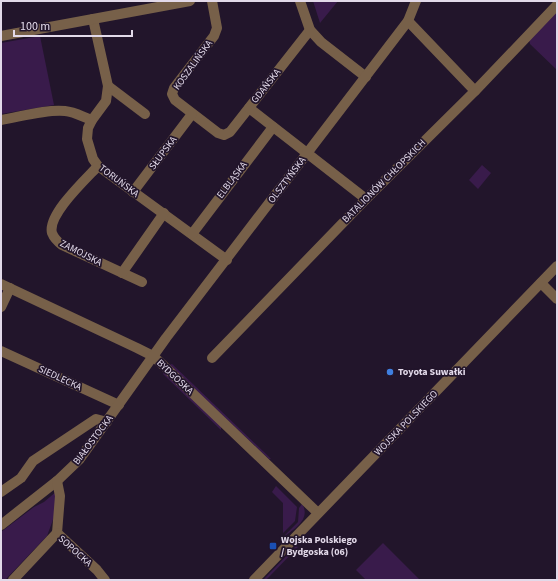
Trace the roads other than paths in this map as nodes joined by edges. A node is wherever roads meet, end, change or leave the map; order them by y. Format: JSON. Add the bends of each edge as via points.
{"nodes":[{"id":1,"x":190,"y":1,"type":"edge"},
{"id":2,"x":212,"y":1,"type":"edge"},
{"id":3,"x":300,"y":1,"type":"edge"},
{"id":4,"x":416,"y":1,"type":"edge"},
{"id":5,"x":557,"y":5,"type":"edge"},
{"id":6,"x":93,"y":19,"type":"junction"},
{"id":7,"x":408,"y":21,"type":"junction"},
{"id":8,"x":310,"y":30,"type":"junction"},
{"id":9,"x":1,"y":36,"type":"edge"},
{"id":10,"x":366,"y":77,"type":"junction"},
{"id":11,"x":108,"y":86,"type":"junction"},
{"id":12,"x":475,"y":91,"type":"junction"},
{"id":13,"x":248,"y":108,"type":"junction"},
{"id":14,"x":145,"y":114,"type":"dead end"},
{"id":15,"x":192,"y":114,"type":"junction"},
{"id":16,"x":1,"y":120,"type":"edge"},
{"id":17,"x":92,"y":120,"type":"junction"},
{"id":18,"x":273,"y":127,"type":"junction"},
{"id":19,"x":218,"y":133,"type":"joint"},
{"id":20,"x":307,"y":154,"type":"junction"},
{"id":21,"x":98,"y":166,"type":"junction"},
{"id":22,"x":133,"y":192,"type":"junction"},
{"id":23,"x":366,"y":199,"type":"junction"},
{"id":24,"x":164,"y":213,"type":"junction"},
{"id":25,"x":192,"y":234,"type":"junction"},
{"id":26,"x":227,"y":260,"type":"junction"},
{"id":27,"x":557,"y":266,"type":"edge"},
{"id":28,"x":122,"y":272,"type":"junction"},
{"id":29,"x":142,"y":282,"type":"dead end"},
{"id":30,"x":541,"y":283,"type":"junction"},
{"id":31,"x":6,"y":286,"type":"edge"},
{"id":32,"x":557,"y":299,"type":"edge"},
{"id":33,"x":1,"y":307,"type":"edge"},
{"id":34,"x":1,"y":351,"type":"edge"},
{"id":35,"x":153,"y":356,"type":"junction"},
{"id":36,"x":212,"y":358,"type":"dead end"},
{"id":37,"x":119,"y":405,"type":"junction"},
{"id":38,"x":107,"y":422,"type":"junction"},
{"id":39,"x":56,"y":481,"type":"junction"},
{"id":40,"x":1,"y":492,"type":"edge"},
{"id":41,"x":318,"y":513,"type":"junction"},
{"id":42,"x":1,"y":525,"type":"edge"},
{"id":43,"x":56,"y":533,"type":"junction"},
{"id":44,"x":13,"y":580,"type":"edge"},
{"id":45,"x":105,"y":580,"type":"edge"},
{"id":46,"x":254,"y":580,"type":"edge"}],
"edges":[{"from":1,"to":6,"type":"street"},
{"from":2,"to":15,"type":"street","name":"KOSZALIŃSKA","via":[[217,28],[214,36],[172,94],[175,100]]},
{"from":3,"to":8,"type":"street"},
{"from":4,"to":7,"type":"street","name":"OLSZTYŃSKA"},
{"from":5,"to":12,"type":"street","name":"BATALIONÓW CHŁOPSKICH"},
{"from":6,"to":9,"type":"street"},
{"from":6,"to":11,"type":"street","name":"TORUŃSKA"},
{"from":7,"to":10,"type":"street","name":"OLSZTYŃSKA"},
{"from":7,"to":12,"type":"street"},
{"from":8,"to":10,"type":"street","via":[[321,42]]},
{"from":8,"to":13,"type":"street","name":"GDAŃSKA"},
{"from":10,"to":20,"type":"street","name":"OLSZTYŃSKA"},
{"from":11,"to":14,"type":"street"},
{"from":11,"to":17,"type":"street","name":"TORUŃSKA","via":[[106,101]]},
{"from":12,"to":23,"type":"street","name":"BATALIONÓW CHŁOPSKICH"},
{"from":13,"to":18,"type":"street"},
{"from":13,"to":19,"type":"street","name":"GDAŃSKA","via":[[230,132],[224,135]]},
{"from":15,"to":19,"type":"street","name":"KOSZALIŃSKA"},
{"from":15,"to":22,"type":"street","name":"SŁUPSKA"},
{"from":16,"to":17,"type":"street","via":[[66,111]]},
{"from":17,"to":21,"type":"street","name":"TORUŃSKA","via":[[87,139],[92,159]]},
{"from":18,"to":20,"type":"street"},
{"from":18,"to":25,"type":"street","name":"ELBLĄSKA"},
{"from":20,"to":23,"type":"street"},
{"from":20,"to":26,"type":"street","name":"OLSZTYŃSKA"},
{"from":21,"to":22,"type":"street","name":"TORUŃSKA"},
{"from":21,"to":28,"type":"street","name":"ZAMOJSKA","via":[[74,190],[61,208],[54,219],[52,232],[62,245]]},
{"from":22,"to":24,"type":"street","name":"TORUŃSKA"},
{"from":23,"to":36,"type":"street","name":"BATALIONÓW CHŁOPSKICH"},
{"from":24,"to":25,"type":"street","name":"TORUŃSKA"},
{"from":24,"to":28,"type":"street"},
{"from":25,"to":26,"type":"street","name":"TORUŃSKA"},
{"from":26,"to":35,"type":"street","name":"OLSZTYŃSKA"},
{"from":27,"to":30,"type":"street","name":"WOJSKA POLSKIEGO"},
{"from":28,"to":29,"type":"street"},
{"from":30,"to":32,"type":"street"},
{"from":30,"to":41,"type":"street","name":"WOJSKA POLSKIEGO"},
{"from":31,"to":33,"type":"street"},
{"from":31,"to":35,"type":"street","name":"BYDGOSKA"},
{"from":34,"to":37,"type":"street","name":"SIEDLECKA"},
{"from":35,"to":37,"type":"street","name":"BIAŁOSTOCKA"},
{"from":35,"to":41,"type":"street","name":"BYDGOSKA"},
{"from":37,"to":38,"type":"street","name":"BIAŁOSTOCKA"},
{"from":38,"to":39,"type":"street","name":"BIAŁOSTOCKA","via":[[79,460]]},
{"from":38,"to":40,"type":"street","via":[[96,419],[33,461],[21,478]]},
{"from":39,"to":42,"type":"street","name":"BIAŁOSTOCKA"},
{"from":39,"to":43,"type":"street","via":[[60,496]]},
{"from":41,"to":46,"type":"street","name":"WOJSKA POLSKIEGO"},
{"from":43,"to":44,"type":"street","name":"SOPOCKA"},
{"from":43,"to":45,"type":"street","name":"SOPOCKA"}]}
